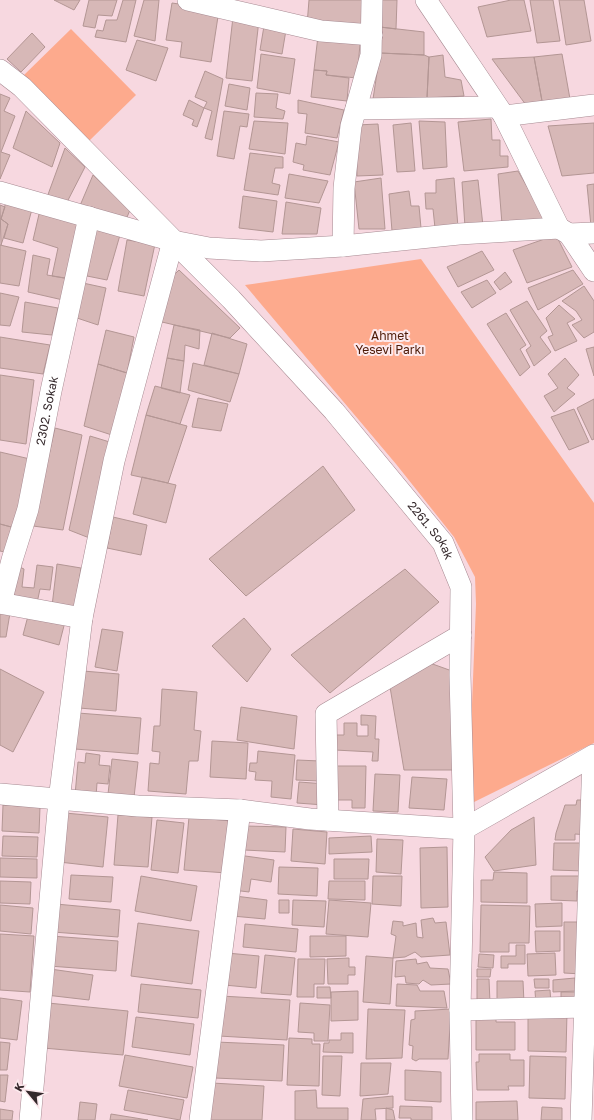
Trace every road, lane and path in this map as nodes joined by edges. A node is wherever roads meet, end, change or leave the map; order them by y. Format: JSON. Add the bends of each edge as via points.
{"nodes":[{"id":1,"x":188,"y":0,"type":"edge"},
{"id":2,"x":372,"y":0,"type":"edge"},
{"id":3,"x":426,"y":0,"type":"edge"},
{"id":4,"x":372,"y":35,"type":"junction"},
{"id":5,"x":0,"y":70,"type":"edge"},
{"id":6,"x":594,"y":105,"type":"edge"},
{"id":7,"x":356,"y":109,"type":"junction"},
{"id":8,"x":501,"y":112,"type":"junction"},
{"id":9,"x":0,"y":192,"type":"edge"},
{"id":10,"x":89,"y":217,"type":"junction"},
{"id":11,"x":564,"y":231,"type":"junction"},
{"id":12,"x":594,"y":233,"type":"edge"},
{"id":13,"x":174,"y":241,"type":"junction"},
{"id":14,"x":344,"y":246,"type":"junction"},
{"id":15,"x":594,"y":271,"type":"edge"},
{"id":16,"x":0,"y":603,"type":"edge"},
{"id":17,"x":82,"y":618,"type":"junction"},
{"id":18,"x":461,"y":635,"type":"junction"},
{"id":19,"x":594,"y":756,"type":"edge"},
{"id":20,"x":0,"y":794,"type":"edge"},
{"id":21,"x":59,"y":800,"type":"junction"},
{"id":22,"x":240,"y":810,"type":"junction"},
{"id":23,"x":328,"y":820,"type":"junction"},
{"id":24,"x":464,"y":829,"type":"junction"},
{"id":25,"x":586,"y":1007,"type":"junction"},
{"id":26,"x":460,"y":1010,"type":"junction"},
{"id":27,"x":30,"y":1120,"type":"edge"},
{"id":28,"x":200,"y":1120,"type":"edge"},
{"id":29,"x":462,"y":1120,"type":"edge"},
{"id":30,"x":581,"y":1120,"type":"edge"}],
"edges":[{"from":1,"to":4,"type":"street","via":[[321,31]]},
{"from":2,"to":4,"type":"street"},
{"from":3,"to":8,"type":"street"},
{"from":4,"to":7,"type":"street","via":[[371,55]]},
{"from":5,"to":13,"type":"street","name":"2261. Sokak","via":[[22,88]]},
{"from":6,"to":8,"type":"street"},
{"from":7,"to":8,"type":"street"},
{"from":7,"to":14,"type":"street","via":[[351,126],[347,162]]},
{"from":8,"to":11,"type":"street"},
{"from":9,"to":10,"type":"street"},
{"from":10,"to":13,"type":"street"},
{"from":10,"to":16,"type":"street","name":"2302. Sokak","via":[[50,391],[28,509]]},
{"from":11,"to":12,"type":"street"},
{"from":11,"to":14,"type":"street","via":[[459,234]]},
{"from":11,"to":15,"type":"street"},
{"from":13,"to":14,"type":"street","via":[[209,248],[262,251]]},
{"from":13,"to":17,"type":"street","via":[[114,461]]},
{"from":13,"to":18,"type":"street","name":"2261. Sokak","via":[[334,411],[443,543],[461,587]]},
{"from":16,"to":17,"type":"street"},
{"from":17,"to":21,"type":"street"},
{"from":18,"to":23,"type":"street","via":[[326,714]]},
{"from":18,"to":24,"type":"street","name":"2261. Sokak"},
{"from":19,"to":24,"type":"street"},
{"from":19,"to":25,"type":"street"},
{"from":20,"to":21,"type":"street"},
{"from":21,"to":22,"type":"street"},
{"from":21,"to":27,"type":"street"},
{"from":22,"to":23,"type":"street"},
{"from":22,"to":28,"type":"street"},
{"from":23,"to":24,"type":"street"},
{"from":24,"to":26,"type":"street","name":"2261. Sokak"},
{"from":25,"to":26,"type":"street"},
{"from":25,"to":30,"type":"street"},
{"from":26,"to":29,"type":"street","name":"2261. Sokak"}]}
